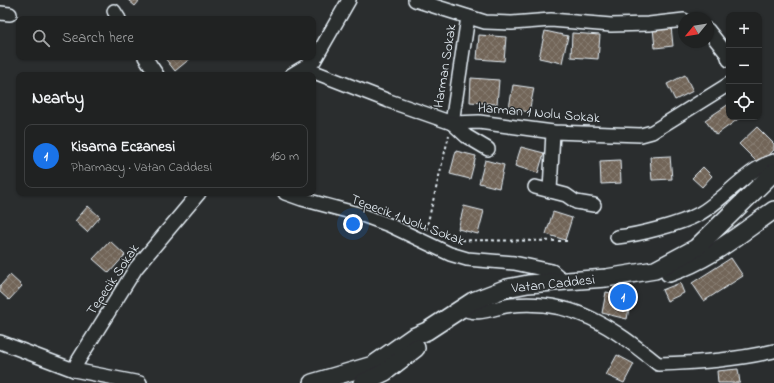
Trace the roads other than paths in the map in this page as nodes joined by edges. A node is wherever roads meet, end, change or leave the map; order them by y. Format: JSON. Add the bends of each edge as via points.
{"nodes":[{"id":1,"x":349,"y":0,"type":"edge"},
{"id":2,"x":415,"y":0,"type":"edge"},
{"id":3,"x":468,"y":17,"type":"junction"},
{"id":4,"x":678,"y":21,"type":"edge"},
{"id":5,"x":714,"y":38,"type":"edge"},
{"id":6,"x":726,"y":53,"type":"edge"},
{"id":7,"x":316,"y":58,"type":"edge"},
{"id":8,"x":147,"y":60,"type":"edge"},
{"id":9,"x":315,"y":60,"type":"edge"},
{"id":10,"x":304,"y":68,"type":"junction"},
{"id":11,"x":155,"y":72,"type":"edge"},
{"id":12,"x":297,"y":72,"type":"edge"},
{"id":13,"x":314,"y":72,"type":"edge"},
{"id":14,"x":316,"y":73,"type":"edge"},
{"id":15,"x":726,"y":86,"type":"edge"},
{"id":16,"x":452,"y":123,"type":"junction"},
{"id":17,"x":553,"y":132,"type":"junction"},
{"id":18,"x":488,"y":150,"type":"dead end"},
{"id":19,"x":774,"y":162,"type":"edge"},
{"id":20,"x":774,"y":172,"type":"edge"},
{"id":21,"x":534,"y":187,"type":"dead end"},
{"id":22,"x":550,"y":190,"type":"junction"},
{"id":23,"x":196,"y":196,"type":"edge"},
{"id":24,"x":294,"y":196,"type":"edge"},
{"id":25,"x":594,"y":205,"type":"dead end"},
{"id":26,"x":774,"y":210,"type":"edge"},
{"id":27,"x":617,"y":237,"type":"dead end"},
{"id":28,"x":637,"y":273,"type":"junction"},
{"id":29,"x":565,"y":282,"type":"junction"},
{"id":30,"x":462,"y":308,"type":"junction"},
{"id":31,"x":427,"y":331,"type":"junction"},
{"id":32,"x":0,"y":342,"type":"edge"},
{"id":33,"x":774,"y":351,"type":"edge"},
{"id":34,"x":74,"y":370,"type":"junction"},
{"id":35,"x":140,"y":383,"type":"edge"},
{"id":36,"x":312,"y":383,"type":"edge"},
{"id":37,"x":362,"y":383,"type":"edge"}],
"edges":[{"from":1,"to":7,"type":"street"},
{"from":2,"to":3,"type":"street"},
{"from":3,"to":4,"type":"street","via":[[485,22],[552,20],[611,25]]},
{"from":3,"to":16,"type":"street","name":"Harman Sokak"},
{"from":5,"to":6,"type":"street"},
{"from":8,"to":11,"type":"street"},
{"from":9,"to":10,"type":"street"},
{"from":10,"to":12,"type":"street"},
{"from":10,"to":13,"type":"street"},
{"from":14,"to":16,"type":"street"},
{"from":15,"to":17,"type":"street","name":"Harman 1 Nolu Sokak","via":[[652,132],[633,135]]},
{"from":16,"to":17,"type":"street","name":"Harman 1 Nolu Sokak","via":[[480,122]]},
{"from":16,"to":18,"type":"street","name":"Harman Sokak"},
{"from":17,"to":22,"type":"street"},
{"from":19,"to":27,"type":"street","via":[[749,176],[699,214],[660,228]]},
{"from":20,"to":28,"type":"street","name":"Vatan Caddesi","via":[[696,248],[656,270]]},
{"from":21,"to":22,"type":"street"},
{"from":22,"to":25,"type":"street","via":[[566,195],[576,202]]},
{"from":23,"to":34,"type":"street","name":"Tepecik Sokak","via":[[136,268]]},
{"from":24,"to":29,"type":"street","name":"Tepecik 1 Nolu Sokak","via":[[362,215],[467,259],[514,263],[552,271]]},
{"from":26,"to":28,"type":"street","via":[[718,251],[699,261],[666,274]]},
{"from":28,"to":29,"type":"street","name":"Vatan Caddesi"},
{"from":29,"to":30,"type":"street","name":"Vatan Caddesi","via":[[507,288],[486,295]]},
{"from":30,"to":31,"type":"street","name":"Vatan Caddesi"},
{"from":30,"to":33,"type":"street","via":[[472,313],[512,305],[546,305],[572,310],[607,326],[634,343],[658,364],[738,358]]},
{"from":31,"to":36,"type":"street","name":"Vatan Caddesi","via":[[413,337],[373,365]]},
{"from":31,"to":37,"type":"street","name":"Vatan Caddesi","via":[[419,344],[400,362]]},
{"from":32,"to":34,"type":"street"},
{"from":34,"to":35,"type":"street"}]}
